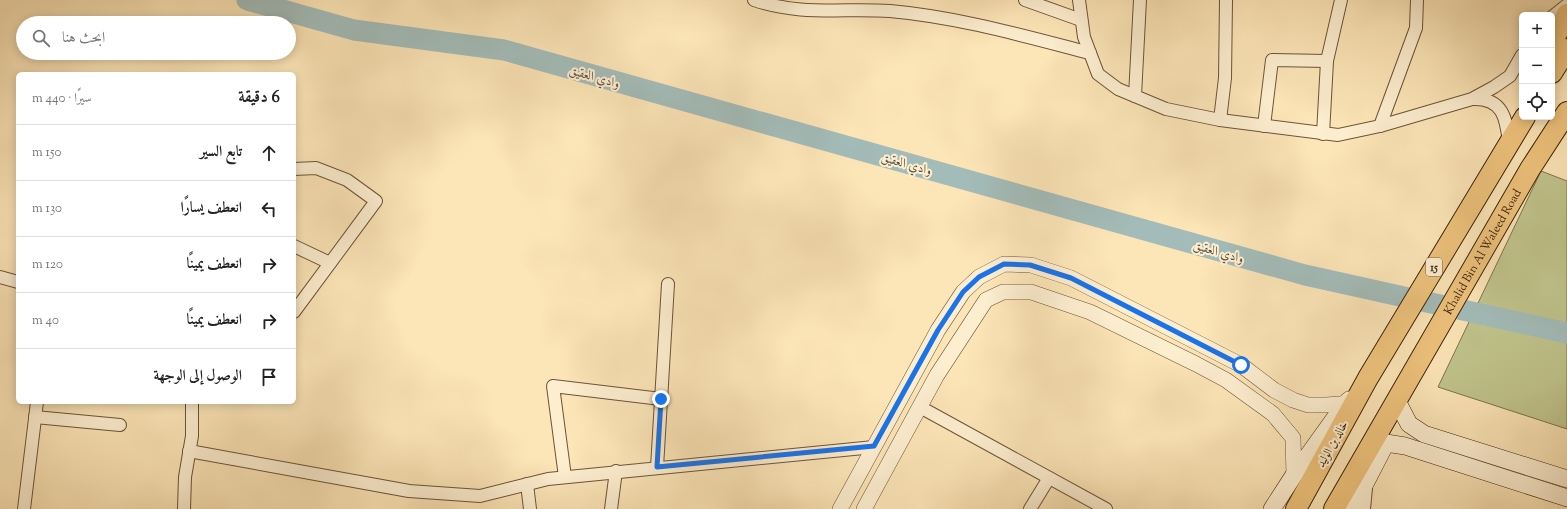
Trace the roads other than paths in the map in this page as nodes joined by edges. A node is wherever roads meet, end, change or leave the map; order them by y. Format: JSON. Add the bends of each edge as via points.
{"nodes":[{"id":1,"x":754,"y":0,"type":"edge"},
{"id":2,"x":1025,"y":0,"type":"edge"},
{"id":3,"x":1079,"y":0,"type":"edge"},
{"id":4,"x":1140,"y":0,"type":"edge"},
{"id":5,"x":1226,"y":0,"type":"edge"},
{"id":6,"x":1341,"y":0,"type":"edge"},
{"id":7,"x":1417,"y":0,"type":"edge"},
{"id":8,"x":1567,"y":5,"type":"edge"},
{"id":9,"x":1567,"y":14,"type":"edge"},
{"id":10,"x":1555,"y":15,"type":"edge"},
{"id":11,"x":1081,"y":20,"type":"junction"},
{"id":12,"x":1555,"y":37,"type":"edge"},
{"id":13,"x":1567,"y":49,"type":"edge"},
{"id":14,"x":1090,"y":52,"type":"junction"},
{"id":15,"x":1519,"y":60,"type":"edge"},
{"id":16,"x":1327,"y":61,"type":"junction"},
{"id":17,"x":1555,"y":69,"type":"edge"},
{"id":18,"x":1135,"y":96,"type":"junction"},
{"id":19,"x":1472,"y":99,"type":"junction"},
{"id":20,"x":1567,"y":112,"type":"edge"},
{"id":21,"x":1220,"y":120,"type":"junction"},
{"id":22,"x":1523,"y":120,"type":"edge"},
{"id":23,"x":1264,"y":126,"type":"junction"},
{"id":24,"x":1380,"y":126,"type":"junction"},
{"id":25,"x":1322,"y":134,"type":"junction"},
{"id":26,"x":1505,"y":149,"type":"junction"},
{"id":27,"x":296,"y":169,"type":"edge"},
{"id":28,"x":296,"y":247,"type":"edge"},
{"id":29,"x":330,"y":263,"type":"junction"},
{"id":30,"x":0,"y":277,"type":"edge"},
{"id":31,"x":16,"y":281,"type":"edge"},
{"id":32,"x":668,"y":284,"type":"dead end"},
{"id":33,"x":296,"y":306,"type":"edge"},
{"id":34,"x":1237,"y":363,"type":"junction"},
{"id":35,"x":1226,"y":380,"type":"junction"},
{"id":36,"x":1358,"y":393,"type":"junction"},
{"id":37,"x":1399,"y":398,"type":"junction"},
{"id":38,"x":661,"y":399,"type":"junction"},
{"id":39,"x":37,"y":404,"type":"edge"},
{"id":40,"x":192,"y":404,"type":"edge"},
{"id":41,"x":920,"y":407,"type":"junction"},
{"id":42,"x":35,"y":417,"type":"junction"},
{"id":43,"x":120,"y":425,"type":"dead end"},
{"id":44,"x":1378,"y":445,"type":"junction"},
{"id":45,"x":874,"y":446,"type":"junction"},
{"id":46,"x":189,"y":451,"type":"junction"},
{"id":47,"x":657,"y":467,"type":"junction"},
{"id":48,"x":616,"y":471,"type":"junction"},
{"id":49,"x":1294,"y":475,"type":"junction"},
{"id":50,"x":565,"y":477,"type":"junction"},
{"id":51,"x":1048,"y":478,"type":"junction"},
{"id":52,"x":1567,"y":479,"type":"edge"},
{"id":53,"x":1367,"y":480,"type":"junction"},
{"id":54,"x":527,"y":484,"type":"junction"},
{"id":55,"x":1567,"y":498,"type":"edge"},
{"id":56,"x":24,"y":509,"type":"edge"},
{"id":57,"x":184,"y":509,"type":"edge"},
{"id":58,"x":530,"y":509,"type":"edge"},
{"id":59,"x":611,"y":509,"type":"edge"},
{"id":60,"x":840,"y":509,"type":"edge"},
{"id":61,"x":864,"y":509,"type":"edge"},
{"id":62,"x":1030,"y":509,"type":"edge"},
{"id":63,"x":1106,"y":509,"type":"edge"},
{"id":64,"x":1272,"y":509,"type":"edge"},
{"id":65,"x":1296,"y":509,"type":"edge"},
{"id":66,"x":1334,"y":509,"type":"edge"},
{"id":67,"x":1352,"y":509,"type":"edge"},
{"id":68,"x":1364,"y":509,"type":"edge"}],
"edges":[{"from":1,"to":14,"type":"street","via":[[800,10],[889,11],[941,17]]},
{"from":2,"to":11,"type":"street"},
{"from":3,"to":11,"type":"street"},
{"from":4,"to":18,"type":"street"},
{"from":5,"to":21,"type":"street","via":[[1225,78]]},
{"from":6,"to":16,"type":"street"},
{"from":7,"to":24,"type":"street","via":[[1416,28]]},
{"from":8,"to":10,"type":"street"},
{"from":9,"to":12,"type":"highway"},
{"from":11,"to":14,"type":"street"},
{"from":13,"to":17,"type":"highway"},
{"from":14,"to":18,"type":"street","via":[[1098,74],[1118,89]]},
{"from":15,"to":19,"type":"street","via":[[1510,76]]},
{"from":16,"to":23,"type":"street","via":[[1272,60]]},
{"from":16,"to":25,"type":"street"},
{"from":18,"to":21,"type":"street","via":[[1166,109]]},
{"from":19,"to":24,"type":"street"},
{"from":19,"to":26,"type":"street","via":[[1486,100],[1501,110],[1506,122]]},
{"from":20,"to":37,"type":"highway","name":"Khalid Bin Al Waleed Road","via":[[1530,169]]},
{"from":21,"to":23,"type":"street"},
{"from":22,"to":26,"type":"highway"},
{"from":23,"to":25,"type":"street"},
{"from":24,"to":25,"type":"street","via":[[1338,135]]},
{"from":26,"to":36,"type":"highway","number":"15"},
{"from":27,"to":29,"type":"street","via":[[316,168],[347,180],[376,202]]},
{"from":28,"to":29,"type":"street"},
{"from":29,"to":33,"type":"street"},
{"from":30,"to":31,"type":"street"},
{"from":32,"to":38,"type":"street"},
{"from":34,"to":35,"type":"street"},
{"from":34,"to":36,"type":"street","via":[[1274,390],[1308,405],[1326,406]]},
{"from":34,"to":45,"type":"street","via":[[1071,278],[1030,265],[1004,264],[979,277],[963,292],[938,330]]},
{"from":35,"to":41,"type":"street","via":[[1090,312],[1031,292],[1003,292],[986,300],[937,375]]},
{"from":35,"to":49,"type":"street","via":[[1274,414],[1293,438]]},
{"from":36,"to":49,"type":"main road"},
{"from":36,"to":65,"type":"highway","name":"خالد بن الوليد","number":"15"},
{"from":37,"to":44,"type":"highway"},
{"from":37,"to":52,"type":"main road","via":[[1409,424],[1424,434]]},
{"from":38,"to":47,"type":"street"},
{"from":38,"to":50,"type":"street","via":[[553,386]]},
{"from":39,"to":42,"type":"street"},
{"from":40,"to":46,"type":"street","via":[[192,436]]},
{"from":41,"to":51,"type":"street"},
{"from":41,"to":61,"type":"street"},
{"from":42,"to":43,"type":"street"},
{"from":42,"to":56,"type":"street"},
{"from":44,"to":53,"type":"main road"},
{"from":44,"to":55,"type":"main road","via":[[1422,450]]},
{"from":44,"to":66,"type":"highway"},
{"from":45,"to":47,"type":"street"},
{"from":45,"to":60,"type":"street"},
{"from":46,"to":54,"type":"street","via":[[409,491],[480,496]]},
{"from":46,"to":57,"type":"street","via":[[184,478]]},
{"from":47,"to":48,"type":"street"},
{"from":48,"to":50,"type":"street"},
{"from":48,"to":59,"type":"street"},
{"from":49,"to":64,"type":"main road"},
{"from":50,"to":54,"type":"street"},
{"from":51,"to":62,"type":"street"},
{"from":51,"to":63,"type":"street"},
{"from":53,"to":67,"type":"main road"},
{"from":53,"to":68,"type":"street"},
{"from":54,"to":58,"type":"street"}]}
